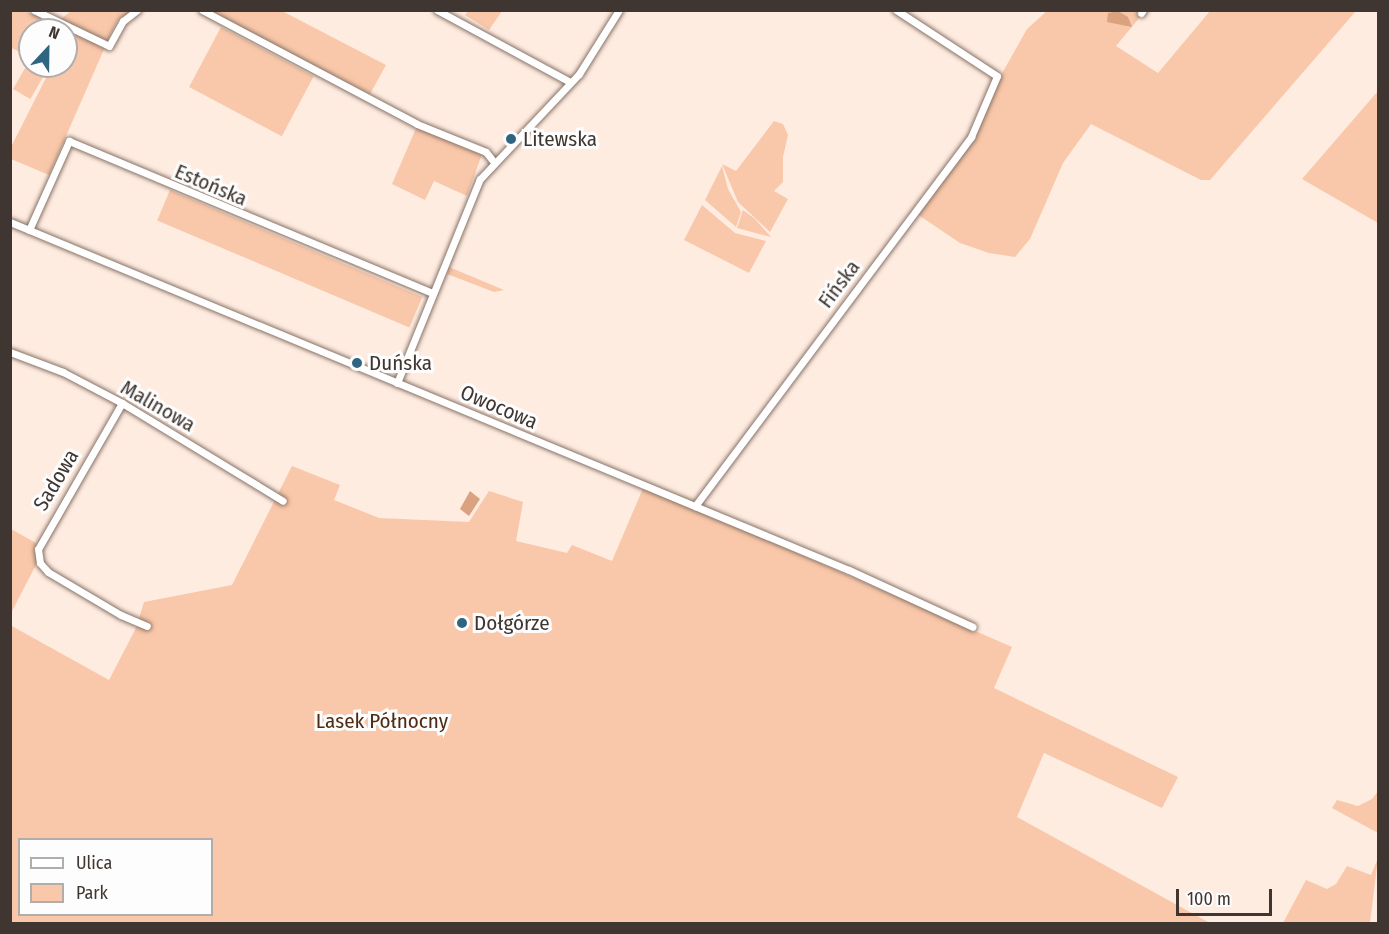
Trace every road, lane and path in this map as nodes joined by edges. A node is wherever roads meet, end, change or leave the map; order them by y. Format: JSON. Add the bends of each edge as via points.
{"nodes":[{"id":1,"x":34,"y":10,"type":"edge"},
{"id":2,"x":137,"y":10,"type":"edge"},
{"id":3,"x":202,"y":10,"type":"edge"},
{"id":4,"x":437,"y":10,"type":"edge"},
{"id":5,"x":619,"y":10,"type":"edge"},
{"id":6,"x":896,"y":10,"type":"edge"},
{"id":7,"x":570,"y":82,"type":"junction"},
{"id":8,"x":494,"y":161,"type":"junction"},
{"id":9,"x":10,"y":222,"type":"edge"},
{"id":10,"x":29,"y":230,"type":"junction"},
{"id":11,"x":432,"y":294,"type":"junction"},
{"id":12,"x":10,"y":352,"type":"edge"},
{"id":13,"x":397,"y":383,"type":"junction"},
{"id":14,"x":122,"y":403,"type":"junction"},
{"id":15,"x":283,"y":501,"type":"dead end"},
{"id":16,"x":694,"y":506,"type":"junction"},
{"id":17,"x":147,"y":626,"type":"dead end"},
{"id":18,"x":973,"y":627,"type":"dead end"}],
"edges":[{"from":1,"to":2,"type":"street","via":[[109,46],[123,21]]},
{"from":3,"to":8,"type":"street","via":[[417,124],[486,152]]},
{"from":4,"to":7,"type":"street"},
{"from":5,"to":7,"type":"street"},
{"from":6,"to":16,"type":"street","name":"Fińska","via":[[997,76],[970,137]]},
{"from":7,"to":8,"type":"street"},
{"from":8,"to":11,"type":"street","via":[[478,183]]},
{"from":9,"to":10,"type":"street","name":"Owocowa"},
{"from":10,"to":11,"type":"street","name":"Estońska","via":[[69,141]]},
{"from":10,"to":13,"type":"street","name":"Owocowa"},
{"from":11,"to":13,"type":"street"},
{"from":12,"to":14,"type":"street","name":"Malinowa","via":[[63,372]]},
{"from":13,"to":16,"type":"street","name":"Owocowa"},
{"from":14,"to":15,"type":"street","name":"Malinowa"},
{"from":14,"to":17,"type":"street","name":"Sadowa","via":[[38,549],[40,563],[48,572]]},
{"from":16,"to":18,"type":"street","name":"Owocowa"}]}
